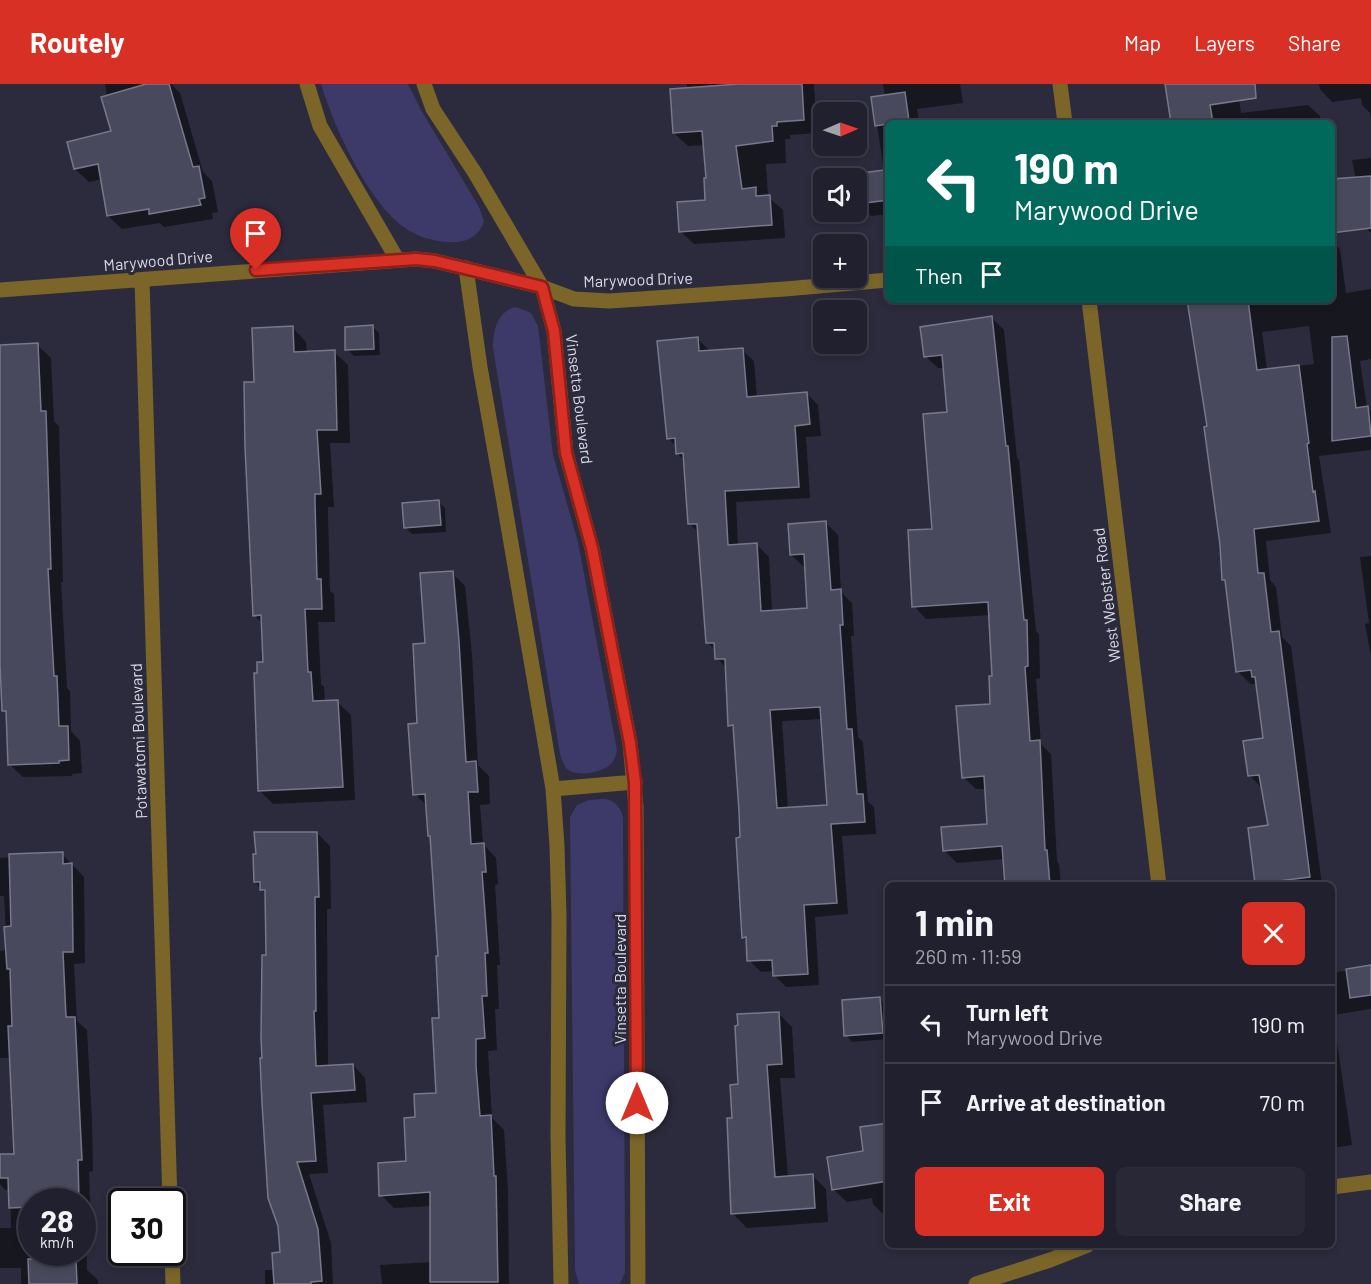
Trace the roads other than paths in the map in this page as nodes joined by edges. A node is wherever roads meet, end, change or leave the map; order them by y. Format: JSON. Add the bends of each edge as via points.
{"nodes":[{"id":1,"x":307,"y":84,"type":"edge"},
{"id":2,"x":424,"y":84,"type":"edge"},
{"id":3,"x":1059,"y":84,"type":"edge"},
{"id":4,"x":1065,"y":120,"type":"edge"},
{"id":5,"x":397,"y":259,"type":"junction"},
{"id":6,"x":466,"y":268,"type":"junction"},
{"id":7,"x":142,"y":279,"type":"junction"},
{"id":8,"x":885,"y":280,"type":"edge"},
{"id":9,"x":542,"y":287,"type":"junction"},
{"id":10,"x":0,"y":290,"type":"edge"},
{"id":11,"x":1089,"y":303,"type":"edge"},
{"id":12,"x":635,"y":782,"type":"junction"},
{"id":13,"x":553,"y":789,"type":"junction"},
{"id":14,"x":1159,"y":882,"type":"edge"},
{"id":15,"x":1371,"y":1182,"type":"edge"},
{"id":16,"x":1335,"y":1187,"type":"edge"},
{"id":17,"x":170,"y":1188,"type":"edge"},
{"id":18,"x":1080,"y":1248,"type":"edge"},
{"id":19,"x":172,"y":1266,"type":"edge"},
{"id":20,"x":173,"y":1284,"type":"edge"},
{"id":21,"x":561,"y":1284,"type":"edge"},
{"id":22,"x":638,"y":1284,"type":"edge"},
{"id":23,"x":976,"y":1284,"type":"edge"}],
"edges":[{"from":1,"to":5,"type":"street","via":[[320,126]]},
{"from":2,"to":9,"type":"street","name":"Vinsetta Boulevard","via":[[433,109]]},
{"from":3,"to":4,"type":"street"},
{"from":5,"to":6,"type":"street","name":"Marywood Drive"},
{"from":5,"to":7,"type":"street","name":"Marywood Drive"},
{"from":6,"to":9,"type":"street","name":"Marywood Drive"},
{"from":6,"to":13,"type":"street"},
{"from":7,"to":10,"type":"street","name":"Marywood Drive"},
{"from":7,"to":17,"type":"street","name":"Potawatomi Boulevard"},
{"from":8,"to":9,"type":"street","name":"Marywood Drive","via":[[609,300],[574,299]]},
{"from":9,"to":12,"type":"street","name":"Vinsetta Boulevard","via":[[554,331],[566,453],[592,548]]},
{"from":11,"to":14,"type":"street","name":"West Webster Road"},
{"from":12,"to":13,"type":"street"},
{"from":12,"to":22,"type":"street","name":"Vinsetta Boulevard"},
{"from":13,"to":21,"type":"street","via":[[559,916]]},
{"from":15,"to":16,"type":"street"},
{"from":18,"to":23,"type":"street"},
{"from":19,"to":20,"type":"street"}]}
